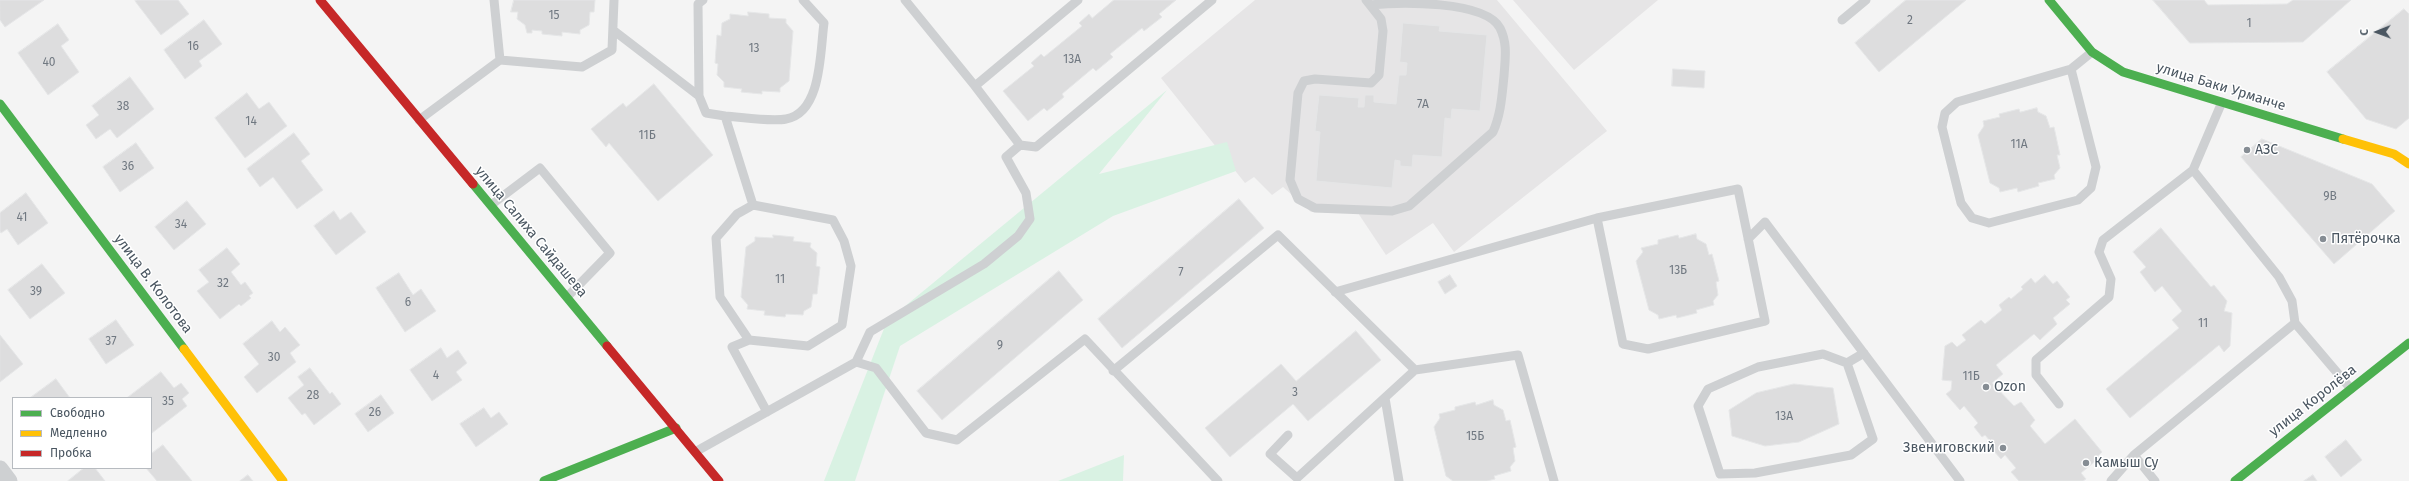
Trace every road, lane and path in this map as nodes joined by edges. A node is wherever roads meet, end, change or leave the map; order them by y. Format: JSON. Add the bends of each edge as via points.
{"nodes":[{"id":1,"x":320,"y":0,"type":"edge"},
{"id":2,"x":494,"y":0,"type":"edge"},
{"id":3,"x":614,"y":0,"type":"edge"},
{"id":4,"x":703,"y":0,"type":"edge"},
{"id":5,"x":803,"y":0,"type":"edge"},
{"id":6,"x":905,"y":0,"type":"edge"},
{"id":7,"x":1078,"y":0,"type":"edge"},
{"id":8,"x":1212,"y":0,"type":"edge"},
{"id":9,"x":1866,"y":0,"type":"edge"},
{"id":10,"x":2049,"y":0,"type":"edge"},
{"id":11,"x":1368,"y":2,"type":"edge"},
{"id":12,"x":1842,"y":20,"type":"dead end"},
{"id":13,"x":613,"y":30,"type":"junction"},
{"id":14,"x":2092,"y":52,"type":"junction"},
{"id":15,"x":500,"y":60,"type":"junction"},
{"id":16,"x":2071,"y":69,"type":"junction"},
{"id":17,"x":975,"y":86,"type":"junction"},
{"id":18,"x":699,"y":96,"type":"junction"},
{"id":19,"x":2222,"y":102,"type":"junction"},
{"id":20,"x":0,"y":104,"type":"edge"},
{"id":21,"x":725,"y":116,"type":"junction"},
{"id":22,"x":419,"y":120,"type":"junction"},
{"id":23,"x":1020,"y":145,"type":"junction"},
{"id":24,"x":2409,"y":164,"type":"edge"},
{"id":25,"x":2193,"y":170,"type":"junction"},
{"id":26,"x":491,"y":205,"type":"junction"},
{"id":27,"x":753,"y":205,"type":"junction"},
{"id":28,"x":1597,"y":218,"type":"junction"},
{"id":29,"x":1748,"y":239,"type":"junction"},
{"id":30,"x":1335,"y":292,"type":"junction"},
{"id":31,"x":567,"y":297,"type":"junction"},
{"id":32,"x":2295,"y":323,"type":"junction"},
{"id":33,"x":750,"y":340,"type":"junction"},
{"id":34,"x":2408,"y":346,"type":"edge"},
{"id":35,"x":1864,"y":353,"type":"junction"},
{"id":36,"x":856,"y":362,"type":"junction"},
{"id":37,"x":1847,"y":363,"type":"junction"},
{"id":38,"x":1415,"y":370,"type":"junction"},
{"id":39,"x":1113,"y":371,"type":"junction"},
{"id":40,"x":2351,"y":389,"type":"junction"},
{"id":41,"x":1385,"y":398,"type":"junction"},
{"id":42,"x":2059,"y":404,"type":"dead end"},
{"id":43,"x":767,"y":412,"type":"junction"},
{"id":44,"x":676,"y":428,"type":"junction"},
{"id":45,"x":1288,"y":435,"type":"dead end"},
{"id":46,"x":695,"y":452,"type":"junction"},
{"id":47,"x":2134,"y":455,"type":"junction"},
{"id":48,"x":0,"y":469,"type":"edge"},
{"id":49,"x":1297,"y":480,"type":"edge"},
{"id":50,"x":9,"y":481,"type":"edge"},
{"id":51,"x":283,"y":481,"type":"edge"},
{"id":52,"x":544,"y":481,"type":"edge"},
{"id":53,"x":719,"y":481,"type":"edge"},
{"id":54,"x":1218,"y":481,"type":"edge"},
{"id":55,"x":1399,"y":481,"type":"edge"},
{"id":56,"x":1554,"y":481,"type":"edge"},
{"id":57,"x":1960,"y":481,"type":"edge"},
{"id":58,"x":2111,"y":481,"type":"edge"},
{"id":59,"x":2155,"y":481,"type":"edge"},
{"id":60,"x":2235,"y":481,"type":"edge"}],
"edges":[{"from":1,"to":22,"type":"street","name":"улица Салиха Сайдашева"},
{"from":2,"to":15,"type":"lane"},
{"from":3,"to":13,"type":"lane"},
{"from":4,"to":18,"type":"lane","via":[[698,4]]},
{"from":5,"to":21,"type":"lane","via":[[824,23],[815,93],[803,111],[786,119]]},
{"from":6,"to":17,"type":"lane"},
{"from":7,"to":17,"type":"lane"},
{"from":8,"to":23,"type":"lane","via":[[1036,147]]},
{"from":9,"to":12,"type":"lane"},
{"from":10,"to":14,"type":"street","name":"улица Баки Урманче"},
{"from":11,"to":11,"type":"lane","via":[[1381,20],[1383,31],[1379,75],[1371,83],[1315,78],[1304,81],[1298,93],[1290,180],[1298,199],[1315,208],[1392,212],[1409,206],[1493,132],[1500,117],[1506,47],[1499,27],[1490,16],[1472,8]]},
{"from":13,"to":15,"type":"lane","via":[[612,50],[582,67]]},
{"from":13,"to":18,"type":"lane"},
{"from":14,"to":16,"type":"lane"},
{"from":14,"to":19,"type":"street","name":"улица Баки Урманче","via":[[2123,72]]},
{"from":15,"to":22,"type":"lane"},
{"from":16,"to":16,"type":"lane","via":[[1958,102],[1945,113],[1942,127],[1945,142],[1961,203],[1972,218],[1989,223],[2078,200],[2091,188],[2096,167]]},
{"from":17,"to":23,"type":"lane"},
{"from":18,"to":21,"type":"lane","via":[[706,113]]},
{"from":19,"to":24,"type":"street","name":"улица Баки Урманче","via":[[2394,154]]},
{"from":19,"to":25,"type":"lane"},
{"from":20,"to":51,"type":"street","name":"улица В. Колотова"},
{"from":21,"to":27,"type":"lane"},
{"from":22,"to":26,"type":"street","name":"улица Салиха Сайдашева"},
{"from":23,"to":36,"type":"lane","via":[[1006,157],[1026,192],[1030,219],[1018,236],[984,264],[870,332]]},
{"from":25,"to":32,"type":"lane","via":[[2279,277],[2292,301]]},
{"from":25,"to":42,"type":"lane","via":[[2103,240],[2099,252],[2111,279],[2109,297],[2036,360],[2036,375]]},
{"from":26,"to":31,"type":"street","name":"улица Салиха Сайдашева"},
{"from":26,"to":31,"type":"lane","via":[[540,168],[610,252]]},
{"from":27,"to":33,"type":"lane","via":[[736,214],[716,238],[720,297]]},
{"from":27,"to":33,"type":"lane","via":[[833,220],[844,241],[851,266],[842,325],[808,346]]},
{"from":28,"to":29,"type":"lane","via":[[1738,189]]},
{"from":28,"to":29,"type":"lane","via":[[1623,344],[1648,349],[1765,321]]},
{"from":28,"to":30,"type":"lane"},
{"from":29,"to":35,"type":"lane","via":[[1765,222]]},
{"from":30,"to":38,"type":"lane"},
{"from":30,"to":39,"type":"lane","via":[[1278,235]]},
{"from":31,"to":44,"type":"street","name":"улица Салиха Сайдашева"},
{"from":32,"to":40,"type":"lane"},
{"from":32,"to":47,"type":"lane"},
{"from":33,"to":43,"type":"lane","via":[[732,347]]},
{"from":34,"to":40,"type":"street","name":"улица Королёва"},
{"from":35,"to":37,"type":"lane"},
{"from":35,"to":57,"type":"lane"},
{"from":36,"to":39,"type":"lane","via":[[876,368],[926,433],[957,440],[1085,339]]},
{"from":36,"to":43,"type":"lane"},
{"from":37,"to":37,"type":"lane","via":[[1823,354],[1758,367],[1708,389],[1698,406],[1720,474],[1755,473],[1851,455],[1873,439]]},
{"from":38,"to":41,"type":"lane"},
{"from":38,"to":56,"type":"lane","via":[[1518,355]]},
{"from":39,"to":54,"type":"lane"},
{"from":40,"to":60,"type":"street","name":"улица Королёва"},
{"from":41,"to":49,"type":"lane"},
{"from":41,"to":55,"type":"lane"},
{"from":43,"to":46,"type":"lane"},
{"from":44,"to":46,"type":"street","name":"улица Салиха Сайдашева"},
{"from":44,"to":52,"type":"street"},
{"from":45,"to":49,"type":"lane","via":[[1270,454]]},
{"from":46,"to":53,"type":"street","name":"улица Салиха Сайдашева"},
{"from":47,"to":58,"type":"lane"},
{"from":47,"to":59,"type":"lane"},
{"from":48,"to":50,"type":"street"}]}
